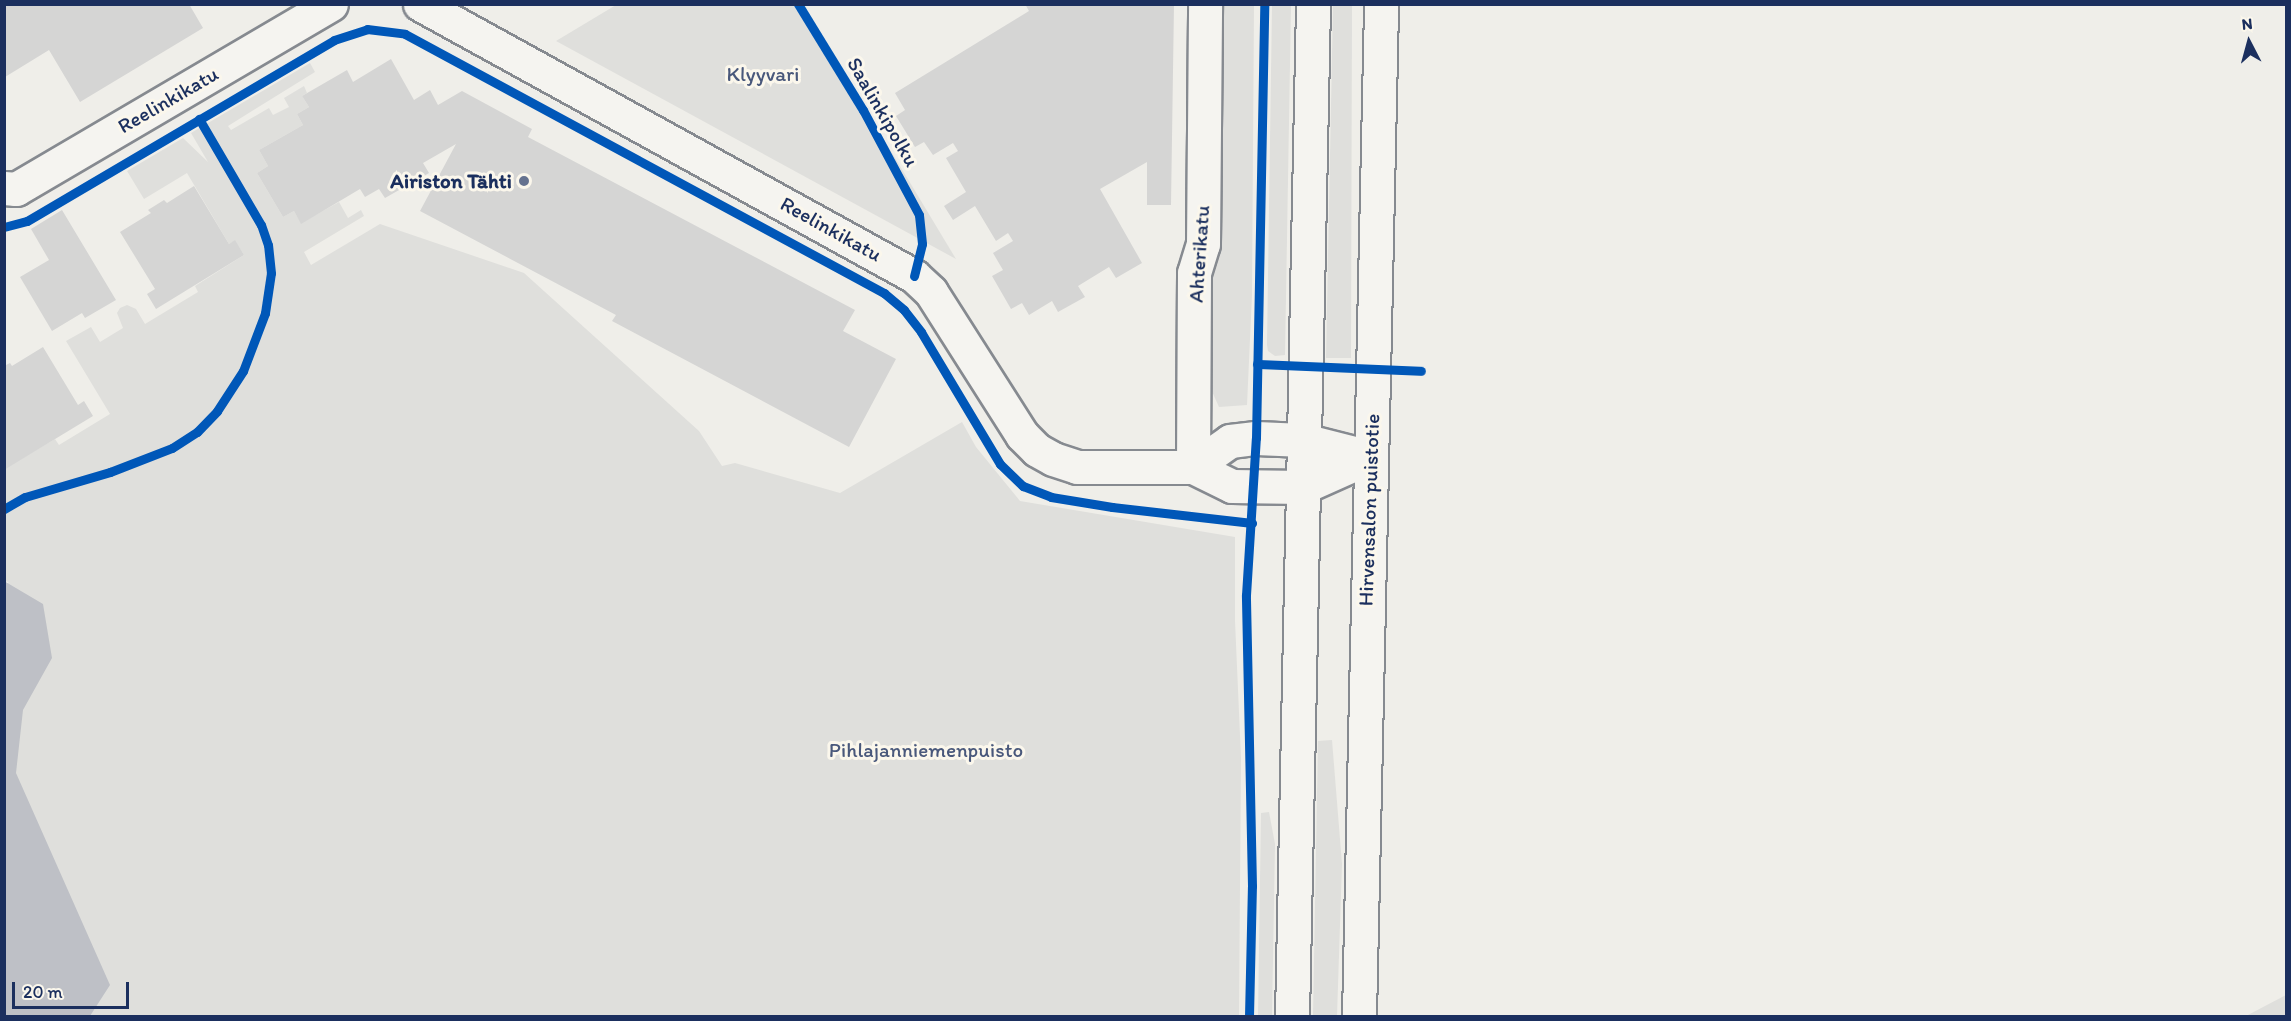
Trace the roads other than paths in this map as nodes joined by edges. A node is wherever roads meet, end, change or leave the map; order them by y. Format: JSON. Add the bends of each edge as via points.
{"nodes":[{"id":1,"x":331,"y":4,"type":"edge"},
{"id":2,"x":420,"y":4,"type":"edge"},
{"id":3,"x":1205,"y":4,"type":"edge"},
{"id":4,"x":1313,"y":4,"type":"edge"},
{"id":5,"x":1381,"y":4,"type":"edge"},
{"id":6,"x":4,"y":188,"type":"edge"},
{"id":7,"x":1303,"y":440,"type":"junction"},
{"id":8,"x":1370,"y":457,"type":"junction"},
{"id":9,"x":1193,"y":467,"type":"junction"},
{"id":10,"x":1303,"y":487,"type":"junction"},
{"id":11,"x":1292,"y":1017,"type":"edge"},
{"id":12,"x":1359,"y":1017,"type":"edge"}],
"edges":[{"from":1,"to":6,"type":"street","name":"Reelinkikatu","via":[[16,189]]},
{"from":2,"to":9,"type":"street","name":"Reelinkikatu","via":[[914,276],[931,292],[1007,415],[1045,455],[1077,467]]},
{"from":3,"to":9,"type":"street","name":"Ahterikatu","via":[[1203,244],[1194,273]]},
{"from":4,"to":7,"type":"street"},
{"from":5,"to":8,"type":"street","name":"Hirvensalon puistotie"},
{"from":7,"to":8,"type":"street"},
{"from":7,"to":9,"type":"street","via":[[1230,441]]},
{"from":7,"to":10,"type":"street"},
{"from":8,"to":10,"type":"street","name":"Reelinkikatu"},
{"from":8,"to":12,"type":"street","name":"Hirvensalon puistotie"},
{"from":9,"to":10,"type":"street","name":"Reelinkikatu","via":[[1232,486]]},
{"from":10,"to":11,"type":"street"}]}
